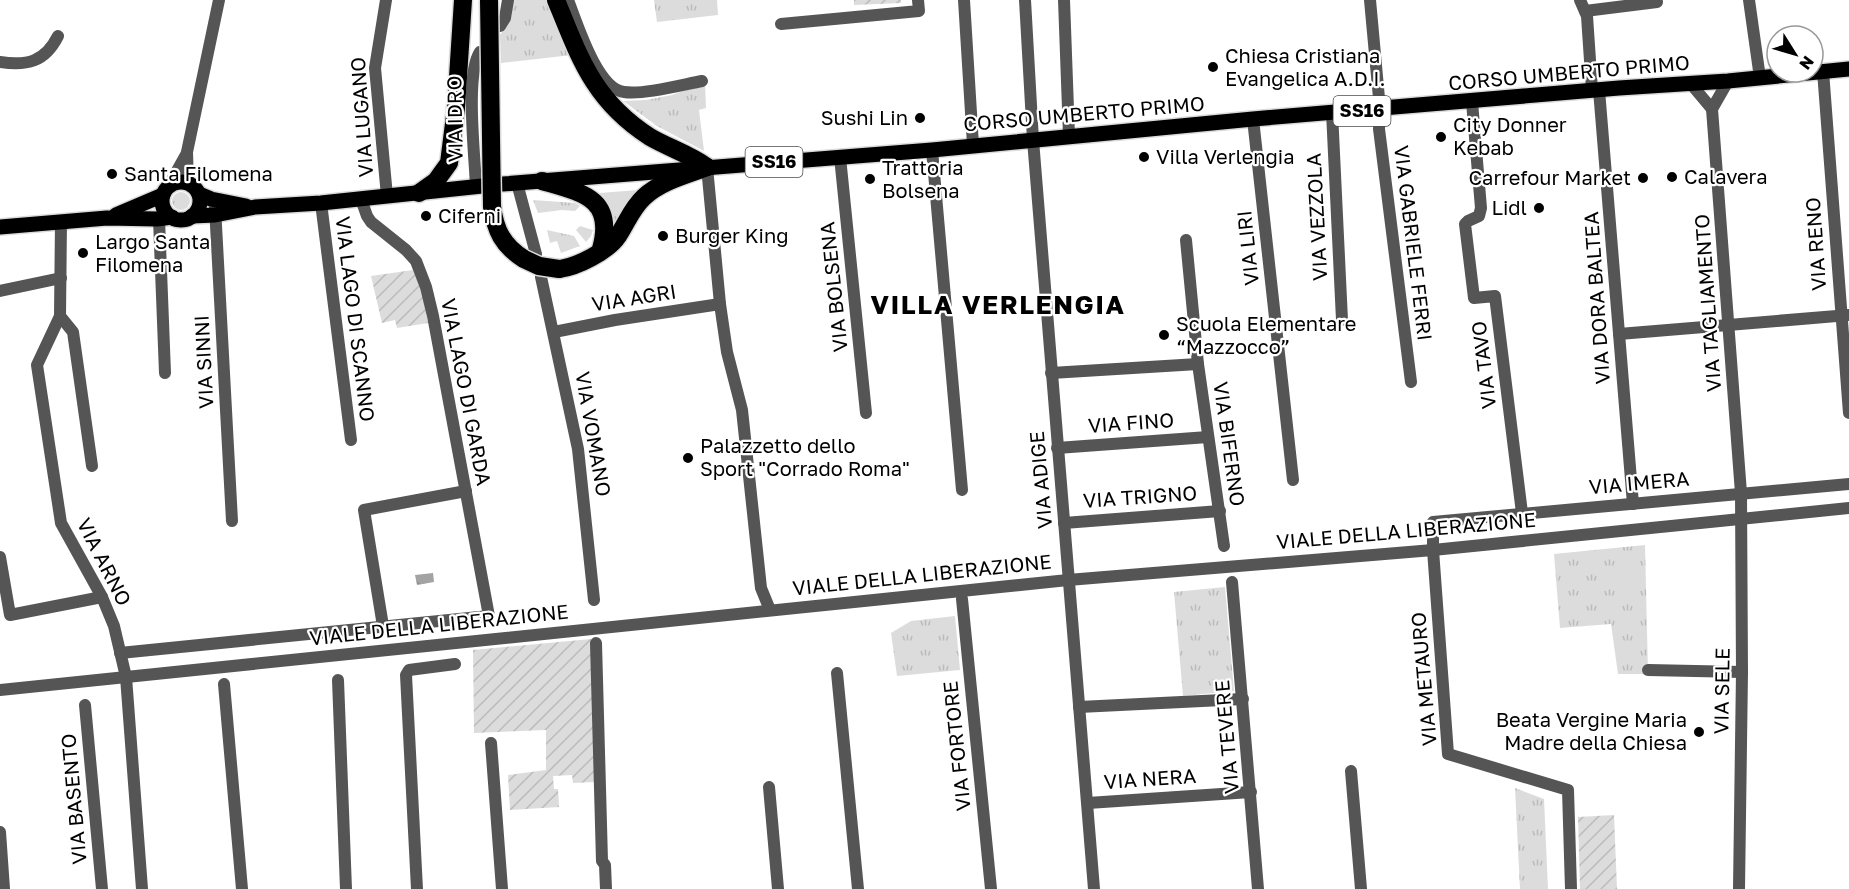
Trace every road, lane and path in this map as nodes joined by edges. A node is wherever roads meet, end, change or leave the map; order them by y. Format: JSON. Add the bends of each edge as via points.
{"nodes":[{"id":1,"x":219,"y":0,"type":"edge"},
{"id":2,"x":386,"y":0,"type":"edge"},
{"id":3,"x":463,"y":0,"type":"edge"},
{"id":4,"x":489,"y":0,"type":"edge"},
{"id":5,"x":508,"y":0,"type":"edge"},
{"id":6,"x":556,"y":0,"type":"edge"},
{"id":7,"x":567,"y":0,"type":"edge"},
{"id":8,"x":918,"y":0,"type":"edge"},
{"id":9,"x":964,"y":0,"type":"edge"},
{"id":10,"x":1025,"y":0,"type":"edge"},
{"id":11,"x":1064,"y":0,"type":"edge"},
{"id":12,"x":1370,"y":0,"type":"edge"},
{"id":13,"x":1749,"y":0,"type":"edge"},
{"id":14,"x":1657,"y":2,"type":"dead end"},
{"id":15,"x":1583,"y":5,"type":"edge"},
{"id":16,"x":781,"y":24,"type":"dead end"},
{"id":17,"x":500,"y":26,"type":"dead end"},
{"id":18,"x":58,"y":36,"type":"dead end"},
{"id":19,"x":480,"y":52,"type":"dead end"},
{"id":20,"x":0,"y":62,"type":"edge"},
{"id":21,"x":1849,"y":69,"type":"edge"},
{"id":22,"x":1825,"y":71,"type":"edge"},
{"id":23,"x":1765,"y":77,"type":"edge"},
{"id":24,"x":1760,"y":78,"type":"junction"},
{"id":25,"x":702,"y":81,"type":"dead end"},
{"id":26,"x":1728,"y":81,"type":"junction"},
{"id":27,"x":1691,"y":84,"type":"junction"},
{"id":28,"x":1824,"y":84,"type":"edge"},
{"id":29,"x":1596,"y":90,"type":"junction"},
{"id":30,"x":1472,"y":102,"type":"junction"},
{"id":31,"x":1380,"y":109,"type":"junction"},
{"id":32,"x":1712,"y":110,"type":"junction"},
{"id":33,"x":1332,"y":112,"type":"junction"},
{"id":34,"x":1253,"y":119,"type":"junction"},
{"id":35,"x":1069,"y":136,"type":"junction"},
{"id":36,"x":1033,"y":140,"type":"junction"},
{"id":37,"x":974,"y":145,"type":"junction"},
{"id":38,"x":932,"y":150,"type":"junction"},
{"id":39,"x":188,"y":152,"type":"junction"},
{"id":40,"x":840,"y":157,"type":"junction"},
{"id":41,"x":707,"y":167,"type":"junction"},
{"id":42,"x":542,"y":181,"type":"junction"},
{"id":43,"x":188,"y":183,"type":"junction"},
{"id":44,"x":510,"y":184,"type":"joint"},
{"id":45,"x":479,"y":186,"type":"joint"},
{"id":46,"x":165,"y":191,"type":"junction"},
{"id":47,"x":419,"y":193,"type":"junction"},
{"id":48,"x":200,"y":195,"type":"junction"},
{"id":49,"x":387,"y":196,"type":"junction"},
{"id":50,"x":362,"y":199,"type":"junction"},
{"id":51,"x":321,"y":203,"type":"junction"},
{"id":52,"x":215,"y":208,"type":"junction"},
{"id":53,"x":192,"y":216,"type":"junction"},
{"id":54,"x":107,"y":218,"type":"junction"},
{"id":55,"x":165,"y":218,"type":"junction"},
{"id":56,"x":61,"y":221,"type":"junction"},
{"id":57,"x":0,"y":227,"type":"edge"},
{"id":58,"x":1185,"y":240,"type":"dead end"},
{"id":59,"x":602,"y":249,"type":"junction"},
{"id":60,"x":530,"y":257,"type":"junction"},
{"id":61,"x":541,"y":277,"type":"dead end"},
{"id":62,"x":61,"y":278,"type":"junction"},
{"id":63,"x":0,"y":291,"type":"edge"},
{"id":64,"x":720,"y":304,"type":"junction"},
{"id":65,"x":1845,"y":315,"type":"edge"},
{"id":66,"x":60,"y":316,"type":"junction"},
{"id":67,"x":1342,"y":320,"type":"dead end"},
{"id":68,"x":1729,"y":325,"type":"junction"},
{"id":69,"x":554,"y":332,"type":"junction"},
{"id":70,"x":1619,"y":334,"type":"junction"},
{"id":71,"x":1198,"y":364,"type":"junction"},
{"id":72,"x":165,"y":373,"type":"dead end"},
{"id":73,"x":1052,"y":373,"type":"junction"},
{"id":74,"x":1410,"y":382,"type":"dead end"},
{"id":75,"x":866,"y":413,"type":"dead end"},
{"id":76,"x":1849,"y":413,"type":"edge"},
{"id":77,"x":1208,"y":437,"type":"junction"},
{"id":78,"x":351,"y":440,"type":"dead end"},
{"id":79,"x":1057,"y":448,"type":"junction"},
{"id":80,"x":92,"y":466,"type":"dead end"},
{"id":81,"x":1293,"y":480,"type":"dead end"},
{"id":82,"x":1849,"y":484,"type":"edge"},
{"id":83,"x":962,"y":490,"type":"dead end"},
{"id":84,"x":466,"y":491,"type":"junction"},
{"id":85,"x":1741,"y":493,"type":"junction"},
{"id":86,"x":1632,"y":504,"type":"junction"},
{"id":87,"x":1849,"y":508,"type":"edge"},
{"id":88,"x":1220,"y":511,"type":"junction"},
{"id":89,"x":1522,"y":513,"type":"junction"},
{"id":90,"x":1741,"y":518,"type":"junction"},
{"id":91,"x":232,"y":521,"type":"dead end"},
{"id":92,"x":1432,"y":522,"type":"joint"},
{"id":93,"x":1064,"y":523,"type":"junction"},
{"id":94,"x":1224,"y":546,"type":"dead end"},
{"id":95,"x":1433,"y":550,"type":"junction"},
{"id":96,"x":0,"y":557,"type":"edge"},
{"id":97,"x":1068,"y":580,"type":"junction"},
{"id":98,"x":1232,"y":582,"type":"dead end"},
{"id":99,"x":102,"y":597,"type":"junction"},
{"id":100,"x":962,"y":599,"type":"dead end"},
{"id":101,"x":594,"y":600,"type":"dead end"},
{"id":102,"x":770,"y":610,"type":"junction"},
{"id":103,"x":383,"y":626,"type":"junction"},
{"id":104,"x":596,"y":642,"type":"dead end"},
{"id":105,"x":120,"y":653,"type":"junction"},
{"id":106,"x":455,"y":664,"type":"dead end"},
{"id":107,"x":1648,"y":670,"type":"dead end"},
{"id":108,"x":837,"y":672,"type":"dead end"},
{"id":109,"x":1742,"y":672,"type":"junction"},
{"id":110,"x":126,"y":677,"type":"junction"},
{"id":111,"x":338,"y":681,"type":"dead end"},
{"id":112,"x":224,"y":684,"type":"dead end"},
{"id":113,"x":0,"y":690,"type":"edge"},
{"id":114,"x":1243,"y":699,"type":"junction"},
{"id":115,"x":85,"y":705,"type":"dead end"},
{"id":116,"x":1079,"y":707,"type":"junction"},
{"id":117,"x":491,"y":743,"type":"dead end"},
{"id":118,"x":1351,"y":771,"type":"dead end"},
{"id":119,"x":769,"y":787,"type":"dead end"},
{"id":120,"x":1251,"y":792,"type":"junction"},
{"id":121,"x":1088,"y":803,"type":"junction"},
{"id":122,"x":0,"y":832,"type":"edge"},
{"id":123,"x":4,"y":889,"type":"edge"},
{"id":124,"x":102,"y":889,"type":"edge"},
{"id":125,"x":142,"y":889,"type":"edge"},
{"id":126,"x":242,"y":889,"type":"edge"},
{"id":127,"x":346,"y":889,"type":"edge"},
{"id":128,"x":417,"y":889,"type":"edge"},
{"id":129,"x":502,"y":889,"type":"edge"},
{"id":130,"x":606,"y":889,"type":"edge"},
{"id":131,"x":778,"y":889,"type":"edge"},
{"id":132,"x":858,"y":889,"type":"edge"},
{"id":133,"x":991,"y":889,"type":"edge"},
{"id":134,"x":1094,"y":889,"type":"edge"},
{"id":135,"x":1254,"y":889,"type":"edge"},
{"id":136,"x":1361,"y":889,"type":"edge"},
{"id":137,"x":1571,"y":889,"type":"edge"},
{"id":138,"x":1739,"y":889,"type":"edge"}],
"edges":[{"from":1,"to":39,"type":"street"},
{"from":2,"to":49,"type":"street","name":"VIA LUGANO","via":[[375,74]]},
{"from":3,"to":47,"type":"highway","via":[[456,118],[449,163],[436,181]]},
{"from":4,"to":60,"type":"highway","bridge":true,"via":[[492,206],[499,233],[509,248]]},
{"from":5,"to":17,"type":"street"},
{"from":6,"to":41,"type":"highway","via":[[587,72],[609,103],[650,136]]},
{"from":7,"to":25,"type":"street","via":[[594,61],[615,90],[632,93]]},
{"from":8,"to":16,"type":"street","via":[[919,11]]},
{"from":9,"to":37,"type":"street"},
{"from":10,"to":36,"type":"street","name":"VIA ADIGE"},
{"from":11,"to":35,"type":"street"},
{"from":12,"to":31,"type":"street","name":"VIA GABRIELE FERRI"},
{"from":13,"to":24,"type":"street"},
{"from":14,"to":15,"type":"street"},
{"from":15,"to":29,"type":"street","name":"VIA DORA BALTEA"},
{"from":18,"to":20,"type":"street","via":[[48,51],[33,61]]},
{"from":19,"to":45,"type":"street","name":"VIA IDRO","via":[[474,62],[471,84]]},
{"from":21,"to":22,"type":"main road","name":"CORSO UMBERTO PRIMO","number":"SS16"},
{"from":23,"to":24,"type":"main road","name":"CORSO UMBERTO PRIMO","number":"SS16"},
{"from":24,"to":26,"type":"main road","name":"CORSO UMBERTO PRIMO","number":"SS16"},
{"from":26,"to":27,"type":"main road","name":"CORSO UMBERTO PRIMO","number":"SS16"},
{"from":26,"to":32,"type":"street"},
{"from":27,"to":29,"type":"main road","name":"CORSO UMBERTO PRIMO","number":"SS16"},
{"from":27,"to":32,"type":"street"},
{"from":28,"to":65,"type":"street","name":"VIA RENO"},
{"from":29,"to":30,"type":"main road","name":"CORSO UMBERTO PRIMO","number":"SS16"},
{"from":29,"to":70,"type":"street","name":"VIA DORA BALTEA"},
{"from":30,"to":31,"type":"main road","name":"CORSO UMBERTO PRIMO","number":"SS16"},
{"from":30,"to":89,"type":"street","name":"VIA TAVO","via":[[1481,208],[1479,216],[1465,224],[1466,237],[1474,298],[1496,296]]},
{"from":31,"to":33,"type":"main road","name":"CORSO UMBERTO PRIMO","number":"SS16"},
{"from":31,"to":74,"type":"street","name":"VIA GABRIELE FERRI","via":[[1379,129]]},
{"from":32,"to":68,"type":"street","name":"VIA TAGLIAMENTO"},
{"from":33,"to":34,"type":"main road","name":"CORSO UMBERTO PRIMO","number":"SS16"},
{"from":33,"to":67,"type":"street","name":"VIA VEZZOLA"},
{"from":34,"to":35,"type":"main road","name":"CORSO UMBERTO PRIMO","number":"SS16"},
{"from":34,"to":81,"type":"street","name":"VIA LIRI"},
{"from":35,"to":36,"type":"main road","name":"CORSO UMBERTO PRIMO","number":"SS16"},
{"from":36,"to":37,"type":"main road","name":"CORSO UMBERTO PRIMO","number":"SS16"},
{"from":36,"to":73,"type":"street","name":"VIA ADIGE"},
{"from":37,"to":38,"type":"main road","name":"CORSO UMBERTO PRIMO","number":"SS16"},
{"from":38,"to":40,"type":"main road","name":"CORSO UMBERTO PRIMO","number":"SS16"},
{"from":38,"to":83,"type":"street"},
{"from":39,"to":43,"type":"street"},
{"from":39,"to":46,"type":"street"},
{"from":40,"to":41,"type":"main road","name":"CORSO UMBERTO PRIMO","number":"SS16"},
{"from":40,"to":75,"type":"street","name":"VIA BOLSENA"},
{"from":41,"to":42,"type":"main road","name":"CORSO UMBERTO PRIMO"},
{"from":41,"to":59,"type":"highway","via":[[650,192],[632,210],[615,240]]},
{"from":41,"to":64,"type":"street"},
{"from":42,"to":44,"type":"main road","name":"CORSO UMBERTO PRIMO"},
{"from":42,"to":59,"type":"highway","via":[[582,194],[597,204],[606,223]]},
{"from":43,"to":46,"type":"main road","via":[[177,182]]},
{"from":43,"to":48,"type":"main road"},
{"from":44,"to":60,"type":"street"},
{"from":45,"to":47,"type":"main road"},
{"from":46,"to":54,"type":"main road","via":[[136,208]]},
{"from":46,"to":55,"type":"main road"},
{"from":47,"to":49,"type":"main road"},
{"from":48,"to":52,"type":"main road"},
{"from":48,"to":53,"type":"main road","via":[[199,207]]},
{"from":49,"to":50,"type":"main road"},
{"from":50,"to":51,"type":"main road"},
{"from":50,"to":84,"type":"street","name":"VIA LAGO DI GARDA","via":[[368,219],[410,253],[422,276],[432,309]]},
{"from":51,"to":52,"type":"main road"},
{"from":51,"to":78,"type":"street","name":"VIA LAGO DI SCANNO"},
{"from":52,"to":53,"type":"main road"},
{"from":52,"to":91,"type":"street","name":"VIA SINNI"},
{"from":53,"to":55,"type":"main road","via":[[182,220]]},
{"from":54,"to":55,"type":"main road"},
{"from":54,"to":56,"type":"main road"},
{"from":55,"to":72,"type":"street"},
{"from":56,"to":57,"type":"main road"},
{"from":56,"to":62,"type":"street","name":"VIA ARNO"},
{"from":58,"to":71,"type":"street","name":"VIA BIFERNO"},
{"from":59,"to":60,"type":"highway","bridge":true,"via":[[579,264],[559,269],[539,266]]},
{"from":61,"to":69,"type":"street","name":"VIA VOMANO"},
{"from":62,"to":63,"type":"street"},
{"from":62,"to":66,"type":"street","name":"VIA ARNO"},
{"from":64,"to":69,"type":"street","name":"VIA AGRI"},
{"from":64,"to":102,"type":"street","via":[[742,410],[761,588]]},
{"from":65,"to":68,"type":"street"},
{"from":65,"to":76,"type":"street","name":"VIA RENO"},
{"from":66,"to":80,"type":"street","via":[[73,332]]},
{"from":66,"to":99,"type":"street","name":"VIA ARNO","via":[[37,365],[62,523]]},
{"from":68,"to":70,"type":"street"},
{"from":68,"to":85,"type":"street","name":"VIA TAGLIAMENTO"},
{"from":69,"to":101,"type":"street","name":"VIA VOMANO","via":[[581,467]]},
{"from":70,"to":86,"type":"street","name":"VIA DORA BALTEA"},
{"from":71,"to":73,"type":"street"},
{"from":71,"to":77,"type":"street","name":"VIA BIFERNO"},
{"from":73,"to":79,"type":"street","name":"VIA ADIGE"},
{"from":77,"to":79,"type":"street","name":"VIA FINO"},
{"from":77,"to":88,"type":"street","name":"VIA BIFERNO"},
{"from":79,"to":93,"type":"street","name":"VIA ADIGE"},
{"from":82,"to":85,"type":"street","name":"VIA IMERA"},
{"from":84,"to":103,"type":"street","via":[[364,510]]},
{"from":84,"to":103,"type":"street","name":"VIA LAGO DI GARDA","via":[[489,616]]},
{"from":85,"to":86,"type":"street","name":"VIA IMERA"},
{"from":85,"to":90,"type":"street","name":"VIA SELE"},
{"from":86,"to":89,"type":"street","name":"VIA IMERA"},
{"from":87,"to":90,"type":"street","name":"VIALE DELLA LIBERAZIONE"},
{"from":88,"to":93,"type":"street","name":"VIA TRIGNO"},
{"from":88,"to":94,"type":"street","name":"VIA BIFERNO"},
{"from":89,"to":92,"type":"street","name":"VIA IMERA"},
{"from":90,"to":95,"type":"street","name":"VIALE DELLA LIBERAZIONE"},
{"from":90,"to":109,"type":"street","name":"VIA SELE"},
{"from":92,"to":95,"type":"street","name":"VIA METAURO"},
{"from":93,"to":97,"type":"street","name":"VIA ADIGE"},
{"from":95,"to":97,"type":"street","name":"VIALE DELLA LIBERAZIONE"},
{"from":95,"to":137,"type":"street","name":"VIA METAURO","via":[[1448,754],[1568,790]]},
{"from":96,"to":99,"type":"street","via":[[10,615]]},
{"from":97,"to":102,"type":"street","name":"VIALE DELLA LIBERAZIONE"},
{"from":97,"to":116,"type":"street","name":"VIA ADIGE"},
{"from":98,"to":114,"type":"street","name":"VIA TEVERE"},
{"from":99,"to":105,"type":"street","name":"VIA ARNO"},
{"from":100,"to":133,"type":"street","name":"VIA FORTORE"},
{"from":102,"to":110,"type":"street","name":"VIALE DELLA LIBERAZIONE"},
{"from":103,"to":105,"type":"street"},
{"from":104,"to":130,"type":"street"},
{"from":105,"to":110,"type":"street","name":"VIA ARNO"},
{"from":106,"to":128,"type":"street","via":[[409,670],[406,675]]},
{"from":107,"to":109,"type":"street"},
{"from":108,"to":132,"type":"street"},
{"from":109,"to":138,"type":"street","name":"VIA SELE"},
{"from":110,"to":113,"type":"street","name":"VIALE DELLA LIBERAZIONE"},
{"from":110,"to":125,"type":"street","name":"VIA ARNO"},
{"from":111,"to":127,"type":"street"},
{"from":112,"to":126,"type":"street"},
{"from":114,"to":116,"type":"street"},
{"from":114,"to":120,"type":"street","name":"VIA TEVERE"},
{"from":115,"to":124,"type":"street","name":"VIA BASENTO"},
{"from":116,"to":121,"type":"street","name":"VIA ADIGE"},
{"from":117,"to":129,"type":"street"},
{"from":118,"to":136,"type":"street"},
{"from":119,"to":131,"type":"street"},
{"from":120,"to":121,"type":"street","name":"VIA NERA"},
{"from":120,"to":135,"type":"street","name":"VIA TEVERE"},
{"from":121,"to":134,"type":"street","name":"VIA ADIGE"},
{"from":122,"to":123,"type":"street"}]}
